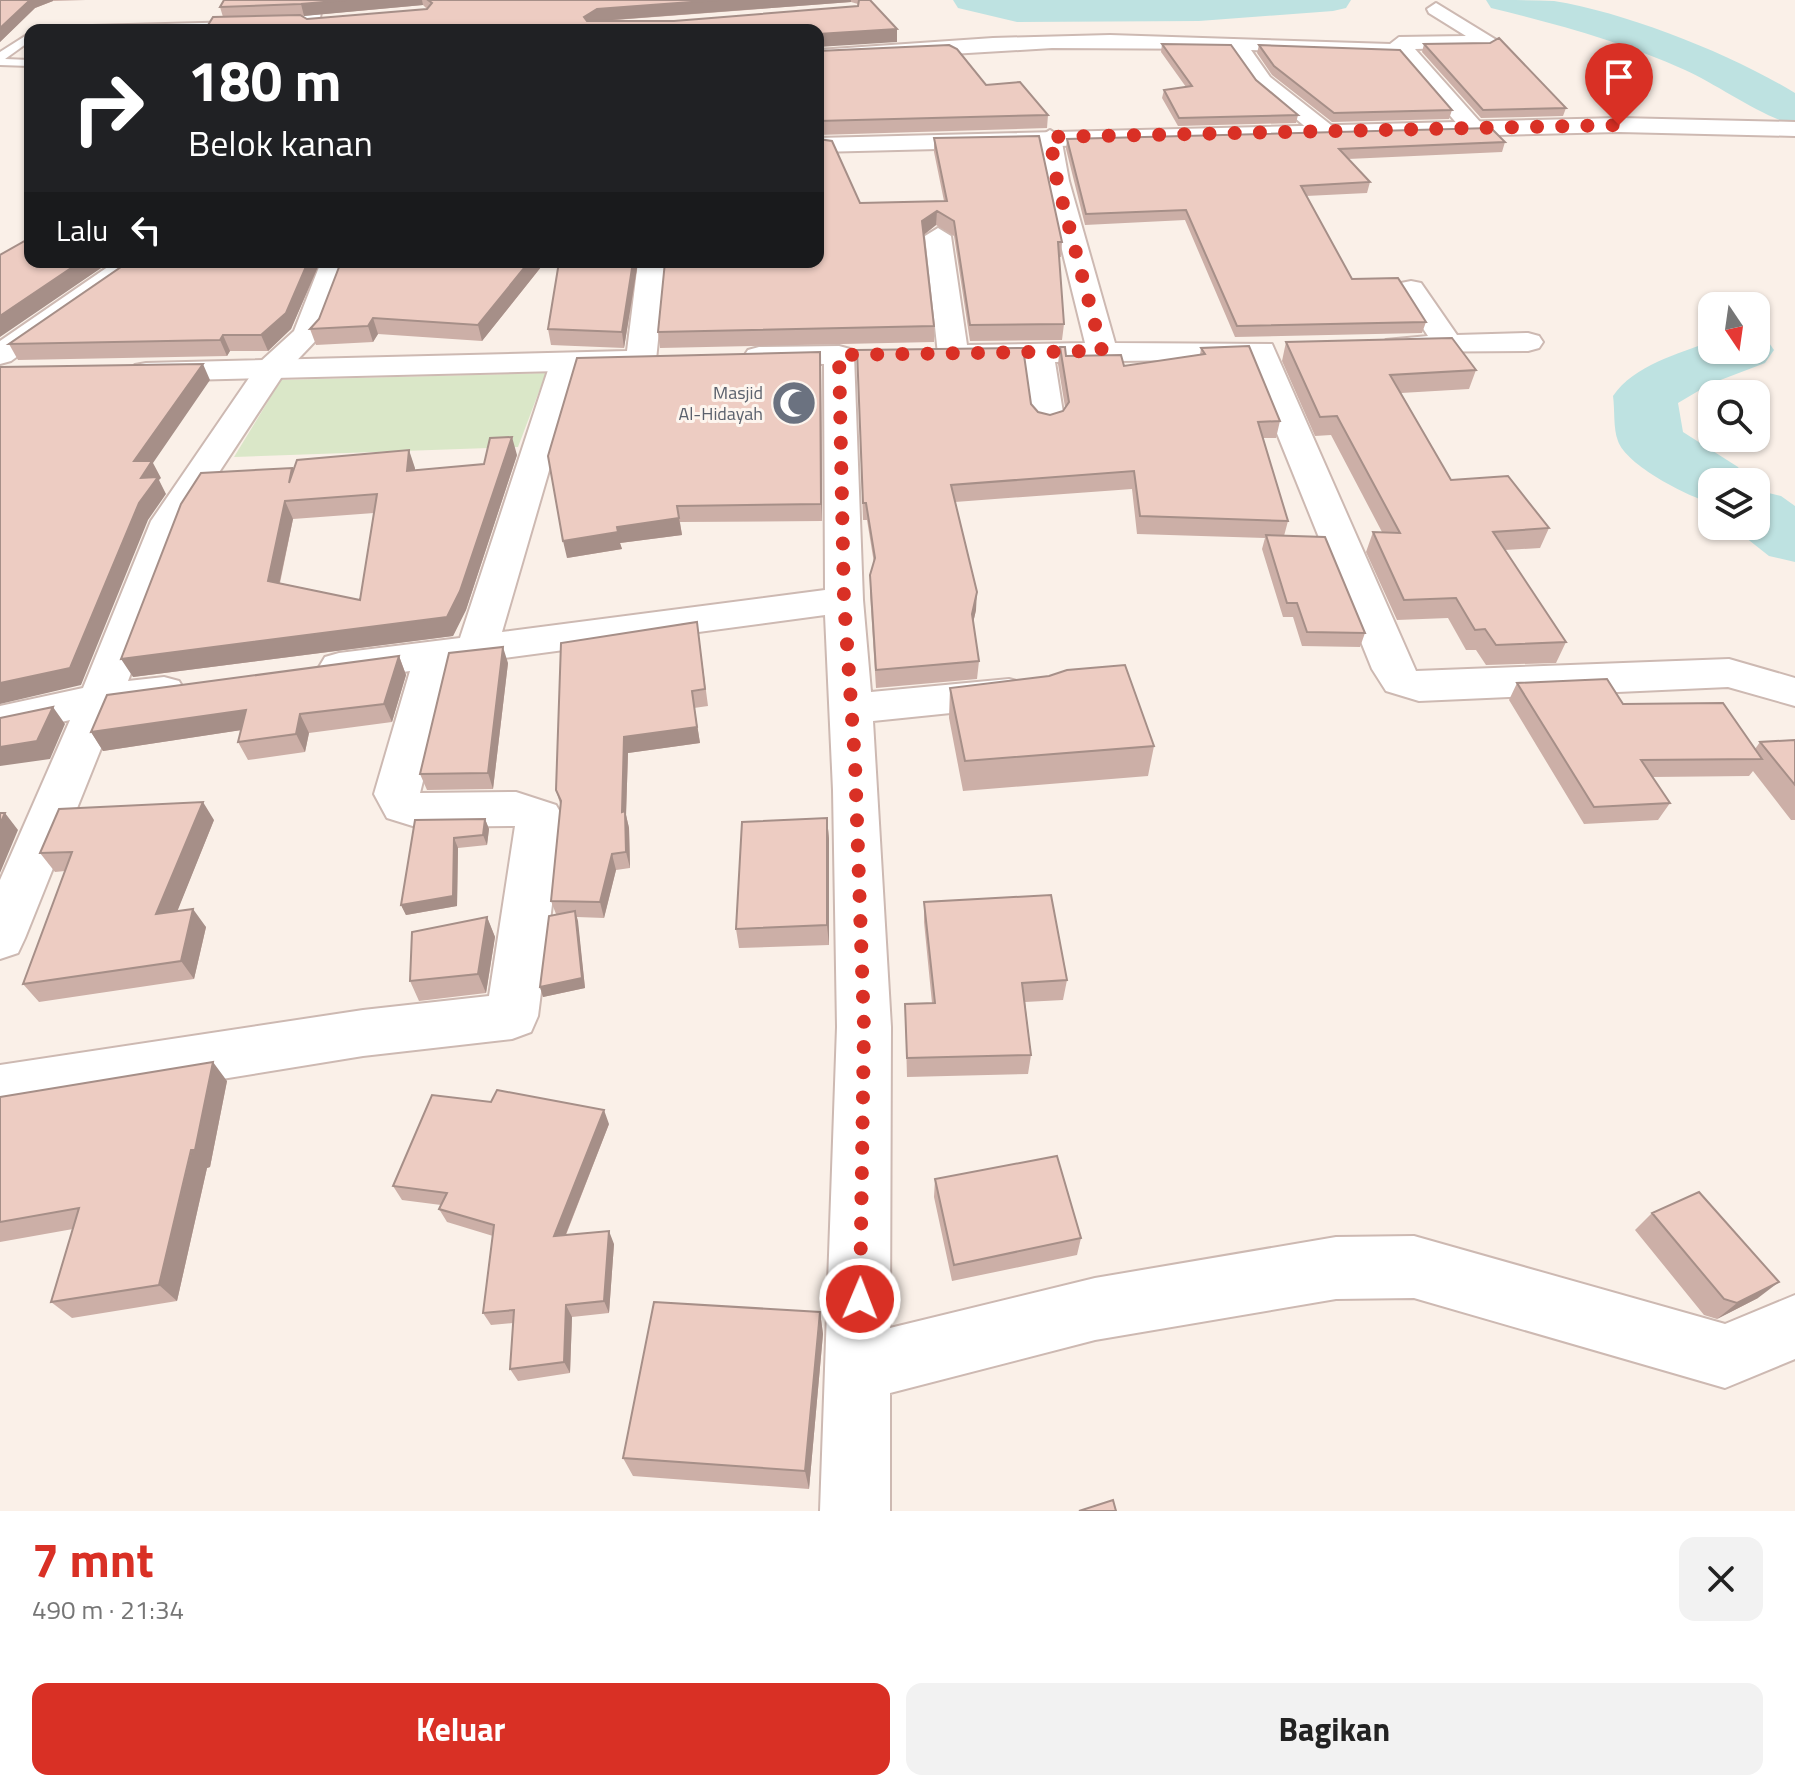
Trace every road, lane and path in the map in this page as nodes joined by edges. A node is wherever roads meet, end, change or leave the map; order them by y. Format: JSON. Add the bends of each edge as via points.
{"nodes":[{"id":1,"x":1436,"y":9,"type":"dead end"},
{"id":2,"x":24,"y":41,"type":"edge"},
{"id":3,"x":1238,"y":45,"type":"junction"},
{"id":4,"x":1406,"y":50,"type":"junction"},
{"id":5,"x":824,"y":55,"type":"edge"},
{"id":6,"x":0,"y":60,"type":"edge"},
{"id":7,"x":24,"y":62,"type":"edge"},
{"id":8,"x":1473,"y":128,"type":"junction"},
{"id":9,"x":1795,"y":129,"type":"edge"},
{"id":10,"x":1323,"y":130,"type":"junction"},
{"id":11,"x":1050,"y":137,"type":"junction"},
{"id":12,"x":824,"y":145,"type":"edge"},
{"id":13,"x":938,"y":236,"type":"dead end"},
{"id":14,"x":124,"y":268,"type":"edge"},
{"id":15,"x":333,"y":268,"type":"edge"},
{"id":16,"x":651,"y":268,"type":"edge"},
{"id":17,"x":1411,"y":289,"type":"dead end"},
{"id":18,"x":1528,"y":342,"type":"dead end"},
{"id":19,"x":1448,"y":344,"type":"junction"},
{"id":20,"x":1371,"y":347,"type":"edge"},
{"id":21,"x":1294,"y":349,"type":"edge"},
{"id":22,"x":1258,"y":350,"type":"junction"},
{"id":23,"x":1102,"y":351,"type":"junction"},
{"id":24,"x":1038,"y":352,"type":"junction"},
{"id":25,"x":0,"y":355,"type":"edge"},
{"id":26,"x":735,"y":357,"type":"edge"},
{"id":27,"x":672,"y":359,"type":"edge"},
{"id":28,"x":641,"y":360,"type":"junction"},
{"id":29,"x":565,"y":364,"type":"junction"},
{"id":30,"x":271,"y":369,"type":"junction"},
{"id":31,"x":0,"y":372,"type":"edge"},
{"id":32,"x":31,"y":372,"type":"edge"},
{"id":33,"x":123,"y":372,"type":"edge"},
{"id":34,"x":1048,"y":419,"type":"edge"},
{"id":35,"x":844,"y":600,"type":"junction"},
{"id":36,"x":456,"y":651,"type":"junction"},
{"id":37,"x":298,"y":672,"type":"edge"},
{"id":38,"x":207,"y":685,"type":"edge"},
{"id":39,"x":1045,"y":689,"type":"edge"},
{"id":40,"x":1795,"y":692,"type":"edge"},
{"id":41,"x":100,"y":699,"type":"junction"},
{"id":42,"x":852,"y":708,"type":"junction"},
{"id":43,"x":0,"y":721,"type":"edge"},
{"id":44,"x":0,"y":938,"type":"edge"},
{"id":45,"x":0,"y":1090,"type":"edge"},
{"id":46,"x":1795,"y":1327,"type":"edge"},
{"id":47,"x":859,"y":1368,"type":"junction"},
{"id":48,"x":855,"y":1511,"type":"edge"}],
"edges":[{"from":1,"to":4,"type":"street","via":[[1488,41],[1400,41]]},
{"from":2,"to":6,"type":"lane"},
{"from":3,"to":4,"type":"street"},
{"from":3,"to":5,"type":"street","via":[[935,45]]},
{"from":3,"to":10,"type":"street","via":[[1263,81]]},
{"from":4,"to":8,"type":"street"},
{"from":6,"to":7,"type":"lane"},
{"from":8,"to":9,"type":"street"},
{"from":8,"to":10,"type":"street"},
{"from":10,"to":11,"type":"street"},
{"from":11,"to":12,"type":"street"},
{"from":11,"to":23,"type":"street"},
{"from":13,"to":24,"type":"street","via":[[939,354]]},
{"from":14,"to":25,"type":"street"},
{"from":15,"to":30,"type":"street","via":[[310,328]]},
{"from":16,"to":28,"type":"street"},
{"from":17,"to":19,"type":"street"},
{"from":18,"to":19,"type":"street"},
{"from":19,"to":20,"type":"street"},
{"from":21,"to":22,"type":"street"},
{"from":22,"to":23,"type":"street"},
{"from":22,"to":40,"type":"street","via":[[1401,681],[1419,687],[1729,673]]},
{"from":23,"to":24,"type":"street"},
{"from":24,"to":34,"type":"street"},
{"from":26,"to":35,"type":"street","via":[[853,355]]},
{"from":27,"to":28,"type":"street"},
{"from":28,"to":29,"type":"street"},
{"from":29,"to":30,"type":"street"},
{"from":29,"to":36,"type":"street"},
{"from":30,"to":33,"type":"street"},
{"from":30,"to":41,"type":"street","via":[[169,521]]},
{"from":31,"to":32,"type":"street"},
{"from":35,"to":36,"type":"street"},
{"from":35,"to":42,"type":"street"},
{"from":36,"to":37,"type":"street"},
{"from":36,"to":45,"type":"street","via":[[397,794],[403,806],[416,810],[507,809],[540,817],[512,1016],[363,1033]]},
{"from":38,"to":41,"type":"street"},
{"from":39,"to":42,"type":"street"},
{"from":41,"to":43,"type":"street"},
{"from":41,"to":44,"type":"street"},
{"from":42,"to":47,"type":"street","via":[[864,1027]]},
{"from":46,"to":47,"type":"street","via":[[1725,1356],[1414,1267],[1336,1268],[1095,1309]]},
{"from":47,"to":48,"type":"street"}]}
